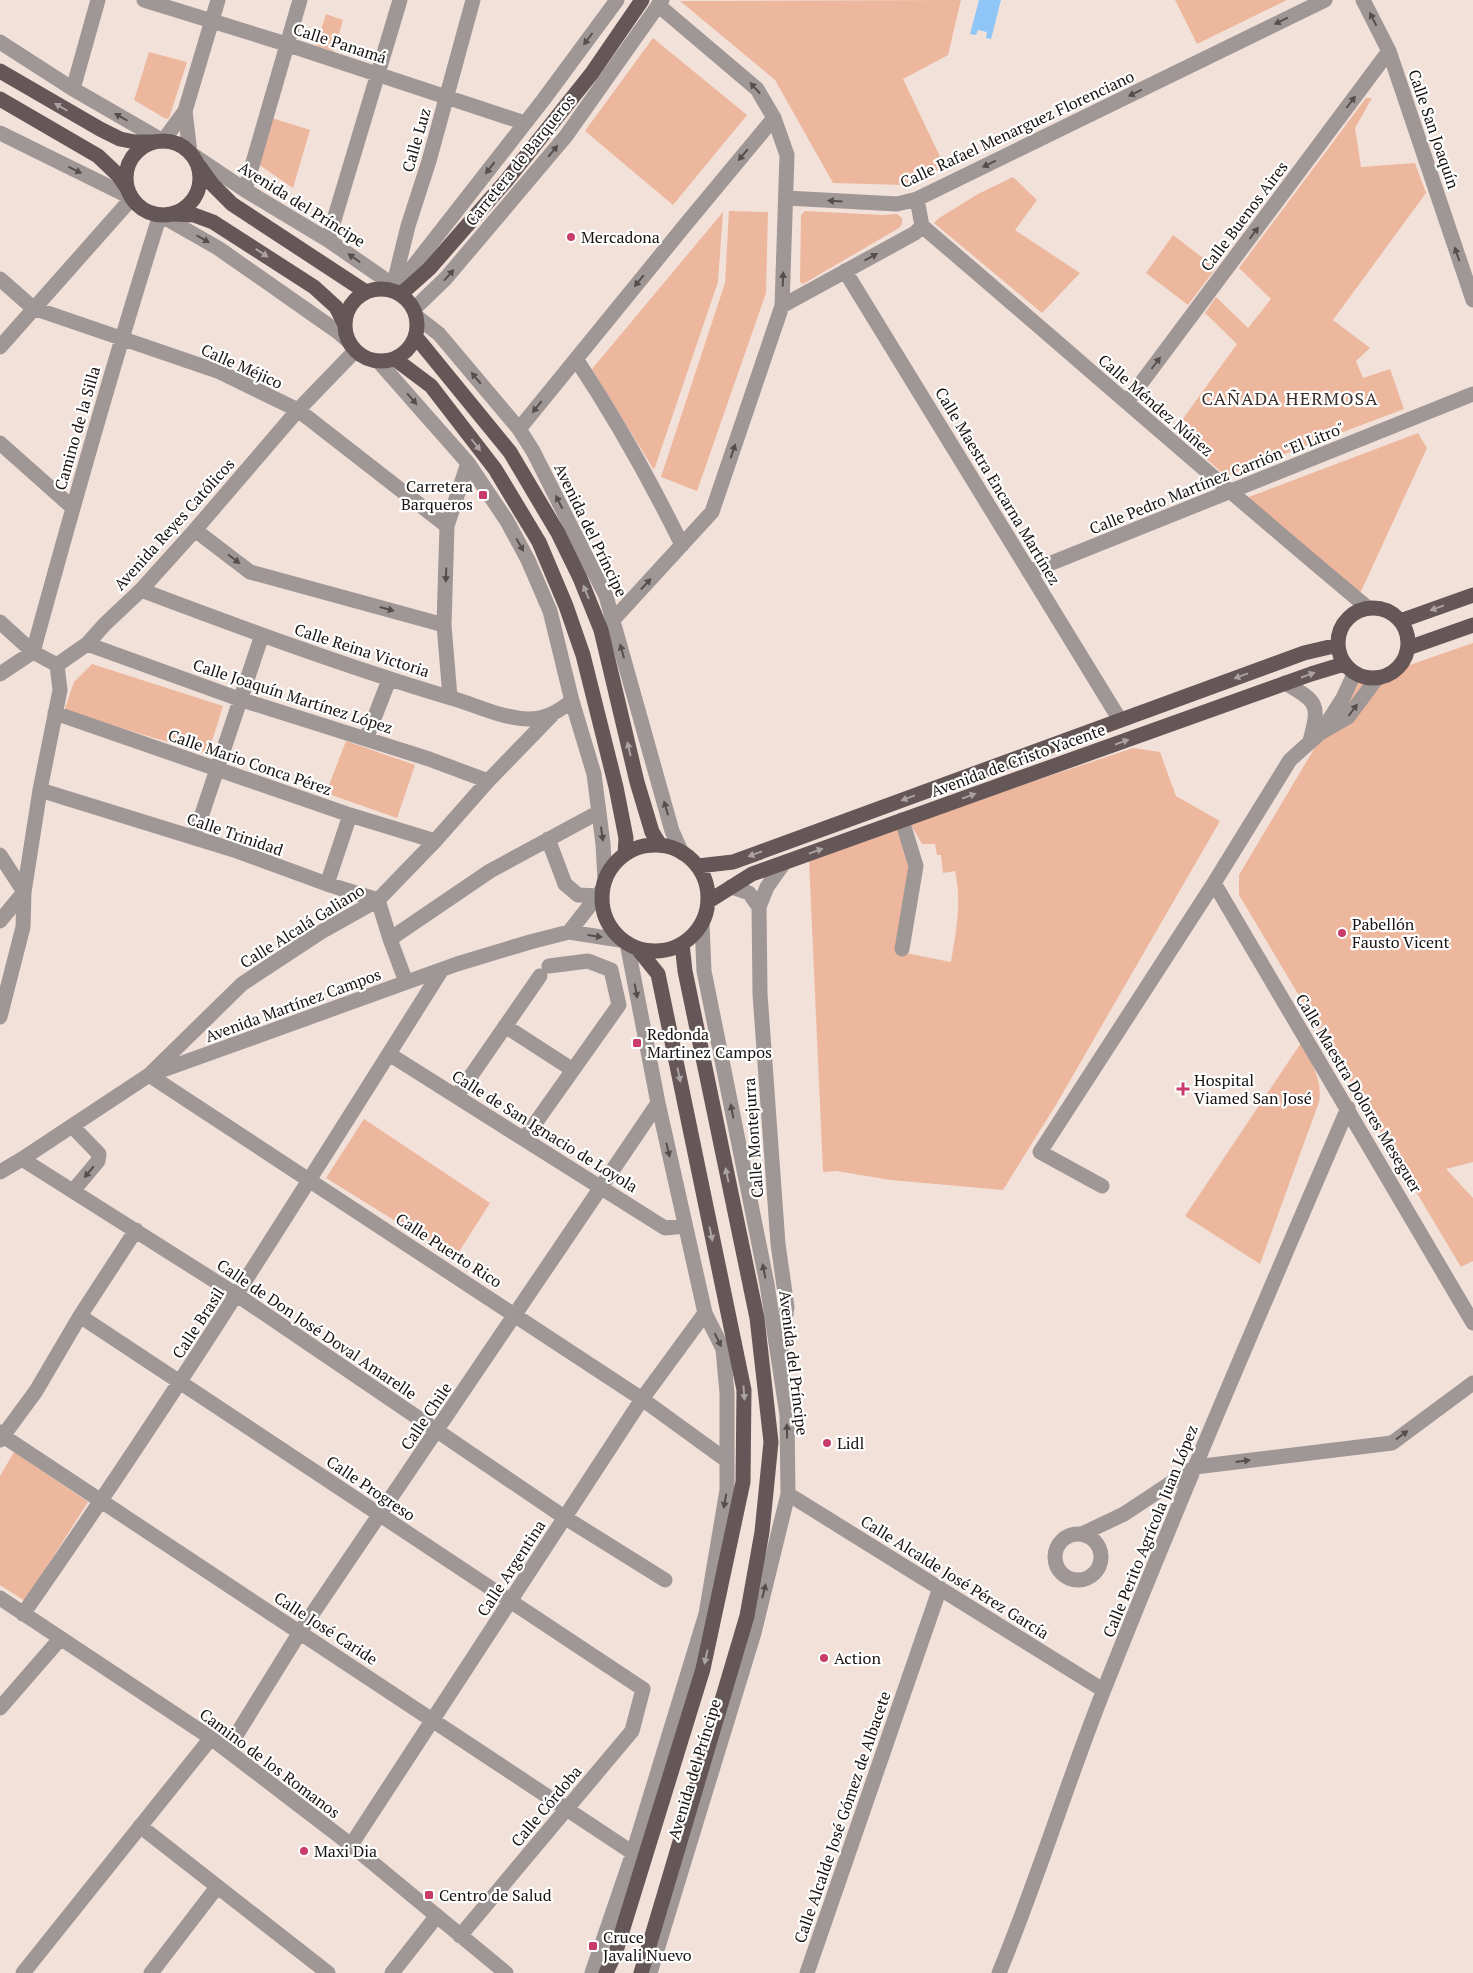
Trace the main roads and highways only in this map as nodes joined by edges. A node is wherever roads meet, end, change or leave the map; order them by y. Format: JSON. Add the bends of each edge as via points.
{"nodes":[{"id":1,"x":642,"y":0,"type":"edge"},
{"id":2,"x":0,"y":71,"type":"edge"},
{"id":3,"x":0,"y":99,"type":"edge"},
{"id":4,"x":158,"y":142,"type":"junction"},
{"id":5,"x":194,"y":159,"type":"junction"},
{"id":6,"x":130,"y":193,"type":"junction"},
{"id":7,"x":166,"y":215,"type":"junction"},
{"id":8,"x":395,"y":291,"type":"junction"},
{"id":9,"x":366,"y":292,"type":"junction"},
{"id":10,"x":345,"y":325,"type":"junction"},
{"id":11,"x":416,"y":338,"type":"junction"},
{"id":12,"x":395,"y":359,"type":"junction"},
{"id":13,"x":1473,"y":595,"type":"edge"},
{"id":14,"x":1400,"y":621,"type":"junction"},
{"id":15,"x":1473,"y":625,"type":"edge"},
{"id":16,"x":1338,"y":645,"type":"junction"},
{"id":17,"x":1408,"y":648,"type":"junction"},
{"id":18,"x":1349,"y":669,"type":"junction"},
{"id":19,"x":660,"y":845,"type":"junction"},
{"id":20,"x":625,"y":854,"type":"junction"},
{"id":21,"x":698,"y":866,"type":"junction"},
{"id":22,"x":709,"y":901,"type":"junction"},
{"id":23,"x":628,"y":943,"type":"junction"},
{"id":24,"x":682,"y":944,"type":"junction"},
{"id":25,"x":606,"y":1973,"type":"edge"},
{"id":26,"x":641,"y":1973,"type":"edge"}],
"edges":[{"from":1,"to":8,"type":"main road","name":"Carretera de Barqueros","via":[[592,72],[506,181],[429,269]]},
{"from":4,"to":2,"type":"main road","one_way":true,"via":[[135,142],[106,133]]},
{"from":3,"to":6,"type":"main road","via":[[98,156],[118,175]]},
{"from":4,"to":5,"type":"main road","via":[[182,146]]},
{"from":4,"to":6,"type":"main road","via":[[144,146],[131,160],[127,169]]},
{"from":5,"to":7,"type":"main road","via":[[200,175],[196,196],[181,211]]},
{"from":5,"to":9,"type":"main road","name":"Avenida del Príncipe","via":[[232,204]]},
{"from":6,"to":7,"type":"main road","via":[[144,210]]},
{"from":7,"to":10,"type":"main road","one_way":true,"via":[[194,215],[213,222],[314,287],[336,307]]},
{"from":8,"to":9,"type":"main road","via":[[378,289]]},
{"from":8,"to":11,"type":"main road","via":[[411,303],[416,313]]},
{"from":9,"to":10,"type":"main road","via":[[347,311]]},
{"from":10,"to":12,"type":"main road","via":[[351,346],[362,356],[379,362]]},
{"from":11,"to":12,"type":"main road","via":[[408,351]]},
{"from":19,"to":11,"type":"main road","name":"Avenida del Príncipe","one_way":true,"via":[[652,832],[637,782],[601,630],[580,578],[558,533],[510,452]]},
{"from":12,"to":20,"type":"main road","one_way":true,"via":[[430,386],[496,469],[539,542],[584,655],[616,787],[626,838]]},
{"from":13,"to":14,"type":"main road","one_way":true},
{"from":14,"to":16,"type":"main road","via":[[1384,610],[1368,608],[1358,611],[1341,628]]},
{"from":14,"to":17,"type":"main road","via":[[1408,634]]},
{"from":15,"to":17,"type":"main road"},
{"from":16,"to":18,"type":"main road","via":[[1340,657]]},
{"from":16,"to":21,"type":"main road","name":"Avenida de Cristo Yacente","one_way":true,"via":[[1304,653],[733,862]]},
{"from":17,"to":18,"type":"main road","via":[[1406,658],[1389,675],[1365,678]]},
{"from":22,"to":18,"type":"main road","name":"Avenida de Cristo Yacente","one_way":true,"via":[[752,874],[1285,683]]},
{"from":19,"to":20,"type":"main road","via":[[640,847]]},
{"from":19,"to":21,"type":"main road","via":[[672,847]]},
{"from":20,"to":23,"type":"main road","via":[[613,866],[602,888],[602,903],[608,922]]},
{"from":21,"to":22,"type":"main road","via":[[707,884]]},
{"from":22,"to":24,"type":"main road","via":[[702,924]]},
{"from":23,"to":24,"type":"main road","via":[[648,950],[665,950]]},
{"from":23,"to":25,"type":"main road","name":"Avenida del Príncipe","one_way":true,"via":[[658,974],[744,1390],[743,1482],[703,1669],[616,1951]]},
{"from":26,"to":24,"type":"main road","name":"Avenida del Príncipe","one_way":true,"via":[[747,1616],[762,1532],[771,1442],[757,1318]]}]}
